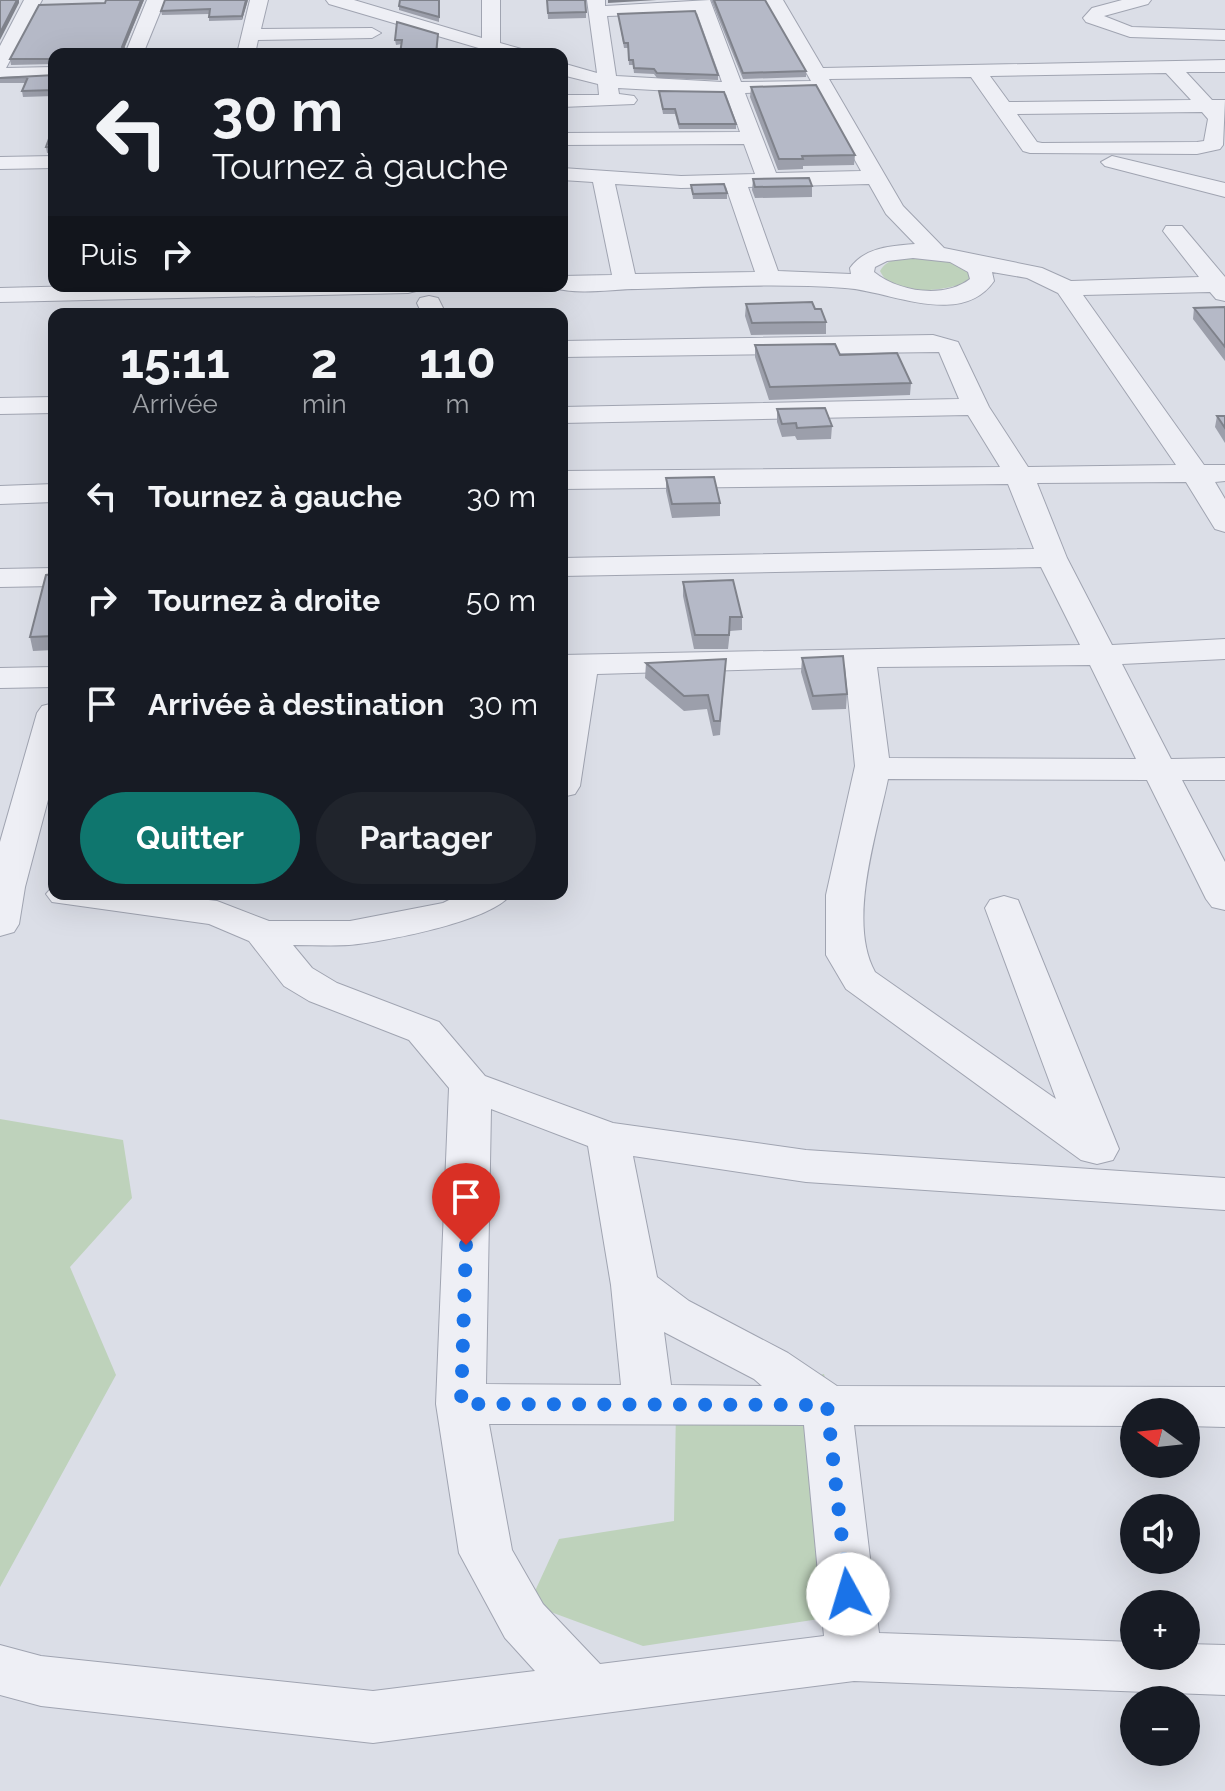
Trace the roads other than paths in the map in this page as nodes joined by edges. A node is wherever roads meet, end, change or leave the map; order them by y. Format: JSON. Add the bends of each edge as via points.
{"nodes":[{"id":1,"x":33,"y":0,"type":"edge"},
{"id":2,"x":51,"y":0,"type":"edge"},
{"id":3,"x":156,"y":0,"type":"edge"},
{"id":4,"x":259,"y":0,"type":"edge"},
{"id":5,"x":335,"y":0,"type":"edge"},
{"id":6,"x":491,"y":0,"type":"edge"},
{"id":7,"x":774,"y":0,"type":"edge"},
{"id":8,"x":1142,"y":0,"type":"edge"},
{"id":9,"x":702,"y":4,"type":"edge"},
{"id":10,"x":377,"y":5,"type":"edge"},
{"id":11,"x":598,"y":5,"type":"edge"},
{"id":12,"x":0,"y":19,"type":"edge"},
{"id":13,"x":22,"y":19,"type":"junction"},
{"id":14,"x":372,"y":33,"type":"junction"},
{"id":15,"x":1178,"y":34,"type":"junction"},
{"id":16,"x":251,"y":35,"type":"junction"},
{"id":17,"x":1225,"y":35,"type":"edge"},
{"id":18,"x":136,"y":48,"type":"edge"},
{"id":19,"x":248,"y":48,"type":"edge"},
{"id":20,"x":371,"y":48,"type":"edge"},
{"id":21,"x":488,"y":48,"type":"edge"},
{"id":22,"x":491,"y":48,"type":"edge"},
{"id":23,"x":0,"y":64,"type":"edge"},
{"id":24,"x":1225,"y":66,"type":"edge"},
{"id":25,"x":1180,"y":67,"type":"junction"},
{"id":26,"x":568,"y":71,"type":"edge"},
{"id":27,"x":977,"y":71,"type":"junction"},
{"id":28,"x":48,"y":73,"type":"edge"},
{"id":29,"x":0,"y":74,"type":"edge"},
{"id":30,"x":818,"y":80,"type":"junction"},
{"id":31,"x":605,"y":81,"type":"junction"},
{"id":32,"x":736,"y":93,"type":"junction"},
{"id":33,"x":568,"y":101,"type":"edge"},
{"id":34,"x":610,"y":101,"type":"junction"},
{"id":35,"x":1216,"y":106,"type":"edge"},
{"id":36,"x":1004,"y":108,"type":"junction"},
{"id":37,"x":750,"y":138,"type":"junction"},
{"id":38,"x":568,"y":139,"type":"edge"},
{"id":39,"x":619,"y":139,"type":"junction"},
{"id":40,"x":1215,"y":143,"type":"edge"},
{"id":41,"x":1059,"y":149,"type":"junction"},
{"id":42,"x":48,"y":162,"type":"edge"},
{"id":43,"x":0,"y":163,"type":"edge"},
{"id":44,"x":568,"y":175,"type":"edge"},
{"id":45,"x":874,"y":177,"type":"junction"},
{"id":46,"x":603,"y":179,"type":"junction"},
{"id":47,"x":628,"y":180,"type":"junction"},
{"id":48,"x":768,"y":180,"type":"junction"},
{"id":49,"x":735,"y":181,"type":"junction"},
{"id":50,"x":1195,"y":183,"type":"junction"},
{"id":51,"x":1225,"y":190,"type":"edge"},
{"id":52,"x":894,"y":209,"type":"junction"},
{"id":53,"x":1174,"y":231,"type":"dead end"},
{"id":54,"x":935,"y":252,"type":"junction"},
{"id":55,"x":892,"y":253,"type":"junction"},
{"id":56,"x":868,"y":272,"type":"junction"},
{"id":57,"x":977,"y":272,"type":"junction"},
{"id":58,"x":769,"y":278,"type":"junction"},
{"id":59,"x":625,"y":281,"type":"junction"},
{"id":60,"x":48,"y":283,"type":"edge"},
{"id":61,"x":568,"y":283,"type":"edge"},
{"id":62,"x":1222,"y":287,"type":"edge"},
{"id":63,"x":1066,"y":288,"type":"junction"},
{"id":64,"x":3,"y":294,"type":"edge"},
{"id":65,"x":0,"y":321,"type":"edge"},
{"id":66,"x":568,"y":349,"type":"edge"},
{"id":67,"x":48,"y":405,"type":"edge"},
{"id":68,"x":0,"y":406,"type":"edge"},
{"id":69,"x":976,"y":407,"type":"junction"},
{"id":70,"x":568,"y":415,"type":"edge"},
{"id":71,"x":1225,"y":473,"type":"edge"},
{"id":72,"x":1196,"y":474,"type":"junction"},
{"id":73,"x":1020,"y":477,"type":"junction"},
{"id":74,"x":568,"y":480,"type":"edge"},
{"id":75,"x":48,"y":493,"type":"edge"},
{"id":76,"x":0,"y":495,"type":"edge"},
{"id":77,"x":1225,"y":523,"type":"edge"},
{"id":78,"x":1052,"y":558,"type":"junction"},
{"id":79,"x":568,"y":567,"type":"edge"},
{"id":80,"x":48,"y":577,"type":"edge"},
{"id":81,"x":0,"y":578,"type":"edge"},
{"id":82,"x":1225,"y":649,"type":"edge"},
{"id":83,"x":1101,"y":655,"type":"junction"},
{"id":84,"x":860,"y":657,"type":"junction"},
{"id":85,"x":572,"y":665,"type":"edge"},
{"id":86,"x":48,"y":677,"type":"edge"},
{"id":87,"x":0,"y":678,"type":"edge"},
{"id":88,"x":568,"y":713,"type":"edge"},
{"id":89,"x":48,"y":755,"type":"edge"},
{"id":90,"x":873,"y":766,"type":"junction"},
{"id":91,"x":1225,"y":769,"type":"edge"},
{"id":92,"x":1160,"y":771,"type":"junction"},
{"id":93,"x":43,"y":790,"type":"edge"},
{"id":94,"x":6,"y":887,"type":"junction"},
{"id":95,"x":48,"y":892,"type":"edge"},
{"id":96,"x":1225,"y":899,"type":"edge"},
{"id":97,"x":113,"y":900,"type":"edge"},
{"id":98,"x":479,"y":900,"type":"edge"},
{"id":99,"x":1004,"y":908,"type":"dead end"},
{"id":100,"x":0,"y":924,"type":"edge"},
{"id":101,"x":263,"y":933,"type":"junction"},
{"id":102,"x":470,"y":1086,"type":"junction"},
{"id":103,"x":608,"y":1137,"type":"junction"},
{"id":104,"x":1096,"y":1148,"type":"junction"},
{"id":105,"x":1114,"y":1188,"type":"junction"},
{"id":106,"x":1225,"y":1194,"type":"edge"},
{"id":107,"x":635,"y":1285,"type":"junction"},
{"id":108,"x":461,"y":1404,"type":"junction"},
{"id":109,"x":648,"y":1404,"type":"junction"},
{"id":110,"x":827,"y":1405,"type":"junction"},
{"id":111,"x":1225,"y":1407,"type":"edge"},
{"id":112,"x":854,"y":1657,"type":"junction"},
{"id":113,"x":0,"y":1670,"type":"edge"},
{"id":114,"x":1225,"y":1670,"type":"edge"},
{"id":115,"x":588,"y":1690,"type":"junction"}],
"edges":[{"from":1,"to":2,"type":"street"},
{"from":1,"to":13,"type":"street"},
{"from":3,"to":18,"type":"street"},
{"from":4,"to":16,"type":"street"},
{"from":5,"to":10,"type":"street"},
{"from":6,"to":22,"type":"street"},
{"from":7,"to":30,"type":"street"},
{"from":8,"to":15,"type":"street","via":[[1092,18],[1130,32]]},
{"from":9,"to":11,"type":"street"},
{"from":9,"to":32,"type":"street"},
{"from":10,"to":14,"type":"street"},
{"from":10,"to":21,"type":"street"},
{"from":11,"to":31,"type":"street"},
{"from":12,"to":13,"type":"street"},
{"from":13,"to":23,"type":"street"},
{"from":14,"to":16,"type":"street"},
{"from":14,"to":20,"type":"street"},
{"from":15,"to":17,"type":"street"},
{"from":15,"to":25,"type":"street"},
{"from":16,"to":19,"type":"street"},
{"from":24,"to":25,"type":"street"},
{"from":25,"to":27,"type":"street"},
{"from":25,"to":35,"type":"street"},
{"from":26,"to":31,"type":"street"},
{"from":27,"to":30,"type":"street"},
{"from":27,"to":36,"type":"street"},
{"from":28,"to":29,"type":"street"},
{"from":30,"to":32,"type":"street"},
{"from":30,"to":45,"type":"street"},
{"from":31,"to":32,"type":"street"},
{"from":31,"to":34,"type":"street"},
{"from":32,"to":34,"type":"street"},
{"from":32,"to":37,"type":"street"},
{"from":33,"to":34,"type":"street"},
{"from":35,"to":36,"type":"street"},
{"from":35,"to":40,"type":"street"},
{"from":36,"to":41,"type":"street","via":[[1030,147]]},
{"from":37,"to":39,"type":"street"},
{"from":37,"to":48,"type":"street"},
{"from":38,"to":39,"type":"street"},
{"from":39,"to":47,"type":"street"},
{"from":40,"to":41,"type":"street"},
{"from":40,"to":50,"type":"street"},
{"from":41,"to":50,"type":"street"},
{"from":42,"to":43,"type":"street"},
{"from":44,"to":46,"type":"street"},
{"from":45,"to":48,"type":"street"},
{"from":45,"to":52,"type":"street"},
{"from":46,"to":47,"type":"street"},
{"from":46,"to":59,"type":"street"},
{"from":47,"to":49,"type":"street"},
{"from":48,"to":49,"type":"street"},
{"from":49,"to":58,"type":"street"},
{"from":50,"to":51,"type":"street"},
{"from":52,"to":54,"type":"street"},
{"from":52,"to":55,"type":"street","via":[[897,245]]},
{"from":53,"to":62,"type":"street"},
{"from":54,"to":55,"type":"street"},
{"from":54,"to":57,"type":"street"},
{"from":55,"to":56,"type":"street"},
{"from":56,"to":57,"type":"street","via":[[892,292],[934,296],[967,291]]},
{"from":56,"to":58,"type":"street"},
{"from":57,"to":63,"type":"street","via":[[1038,274]]},
{"from":58,"to":59,"type":"street"},
{"from":59,"to":61,"type":"street"},
{"from":60,"to":64,"type":"street"},
{"from":62,"to":63,"type":"street"},
{"from":63,"to":72,"type":"street"},
{"from":64,"to":65,"type":"street"},
{"from":66,"to":69,"type":"street","via":[[941,344],[949,347]]},
{"from":67,"to":68,"type":"street"},
{"from":69,"to":70,"type":"street"},
{"from":69,"to":73,"type":"street"},
{"from":71,"to":72,"type":"street"},
{"from":72,"to":73,"type":"street"},
{"from":72,"to":77,"type":"street"},
{"from":73,"to":74,"type":"street"},
{"from":73,"to":78,"type":"street"},
{"from":75,"to":76,"type":"street"},
{"from":78,"to":79,"type":"street"},
{"from":78,"to":83,"type":"street"},
{"from":80,"to":81,"type":"street"},
{"from":82,"to":83,"type":"street"},
{"from":83,"to":84,"type":"street"},
{"from":83,"to":92,"type":"street"},
{"from":84,"to":85,"type":"street"},
{"from":84,"to":90,"type":"street"},
{"from":85,"to":88,"type":"street"},
{"from":86,"to":87,"type":"street"},
{"from":89,"to":93,"type":"street"},
{"from":90,"to":92,"type":"street"},
{"from":90,"to":104,"type":"street","via":[[845,895],[846,955],[860,980]]},
{"from":91,"to":92,"type":"street"},
{"from":92,"to":96,"type":"street"},
{"from":93,"to":94,"type":"street"},
{"from":94,"to":95,"type":"street"},
{"from":94,"to":100,"type":"street"},
{"from":97,"to":101,"type":"street","via":[[217,913]]},
{"from":98,"to":101,"type":"street","via":[[454,912],[350,933]]},
{"from":99,"to":104,"type":"street"},
{"from":101,"to":102,"type":"street","via":[[298,977],[424,1031]]},
{"from":102,"to":103,"type":"street"},
{"from":102,"to":108,"type":"street"},
{"from":103,"to":105,"type":"street","via":[[806,1166]]},
{"from":103,"to":107,"type":"street"},
{"from":104,"to":105,"type":"street"},
{"from":105,"to":106,"type":"street"},
{"from":107,"to":109,"type":"street"},
{"from":107,"to":110,"type":"street","via":[[672,1314],[771,1366]]},
{"from":108,"to":109,"type":"street"},
{"from":108,"to":115,"type":"street","via":[[486,1553],[524,1621]]},
{"from":109,"to":110,"type":"street"},
{"from":110,"to":111,"type":"street"},
{"from":110,"to":112,"type":"street"},
{"from":112,"to":114,"type":"street"},
{"from":112,"to":115,"type":"street"},
{"from":113,"to":115,"type":"street","via":[[41,1681],[373,1717]]}]}
